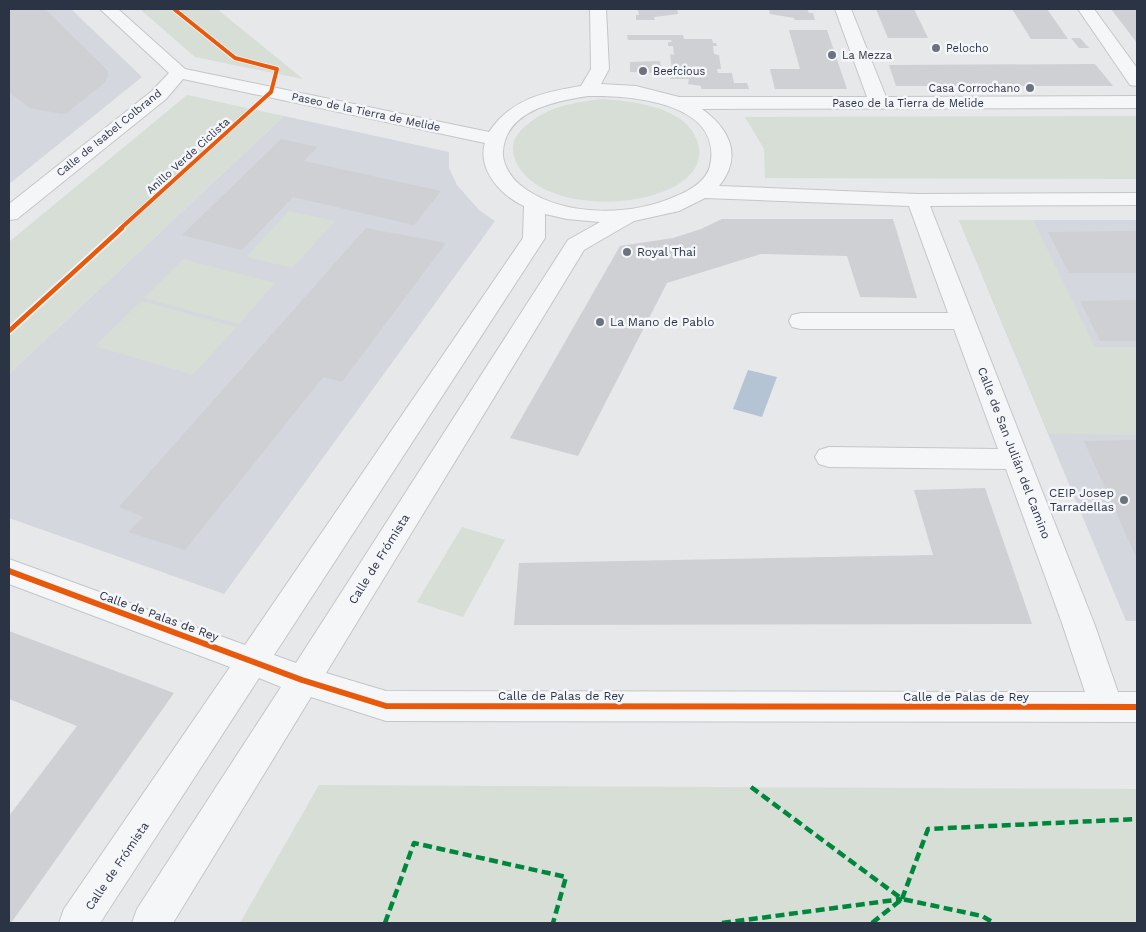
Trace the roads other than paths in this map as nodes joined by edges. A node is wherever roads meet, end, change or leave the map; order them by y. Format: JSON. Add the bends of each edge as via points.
{"nodes":[{"id":1,"x":108,"y":9,"type":"edge"},
{"id":2,"x":598,"y":9,"type":"edge"},
{"id":3,"x":844,"y":9,"type":"edge"},
{"id":4,"x":1086,"y":9,"type":"edge"},
{"id":5,"x":179,"y":73,"type":"junction"},
{"id":6,"x":1137,"y":81,"type":"edge"},
{"id":7,"x":588,"y":90,"type":"junction"},
{"id":8,"x":1137,"y":102,"type":"edge"},
{"id":9,"x":879,"y":103,"type":"junction"},
{"id":10,"x":679,"y":104,"type":"junction"},
{"id":11,"x":494,"y":139,"type":"junction"},
{"id":12,"x":702,"y":192,"type":"junction"},
{"id":13,"x":1137,"y":199,"type":"edge"},
{"id":14,"x":917,"y":200,"type":"junction"},
{"id":15,"x":535,"y":202,"type":"junction"},
{"id":16,"x":9,"y":214,"type":"edge"},
{"id":17,"x":627,"y":216,"type":"junction"},
{"id":18,"x":801,"y":321,"type":"dead end"},
{"id":19,"x":963,"y":321,"type":"junction"},
{"id":20,"x":829,"y":457,"type":"dead end"},
{"id":21,"x":1016,"y":459,"type":"junction"},
{"id":22,"x":9,"y":571,"type":"edge"},
{"id":23,"x":253,"y":662,"type":"junction"},
{"id":24,"x":302,"y":680,"type":"junction"},
{"id":25,"x":1122,"y":707,"type":"edge"},
{"id":26,"x":78,"y":923,"type":"edge"},
{"id":27,"x":151,"y":923,"type":"edge"}],
"edges":[{"from":1,"to":5,"type":"street"},
{"from":2,"to":7,"type":"street","via":[[600,69]]},
{"from":3,"to":9,"type":"street"},
{"from":4,"to":6,"type":"street"},
{"from":5,"to":11,"type":"street","name":"Paseo de la Tierra de Melide"},
{"from":5,"to":16,"type":"street","name":"Calle de Isabel Colbrand","via":[[158,95]]},
{"from":7,"to":10,"type":"street","via":[[652,94]]},
{"from":7,"to":11,"type":"street","via":[[536,102],[502,126]]},
{"from":8,"to":9,"type":"street","name":"Paseo de la Tierra de Melide"},
{"from":9,"to":10,"type":"street","name":"Paseo de la Tierra de Melide"},
{"from":10,"to":12,"type":"street","via":[[703,117],[718,134],[723,154],[718,174]]},
{"from":11,"to":15,"type":"street","via":[[492,155],[498,172],[512,189]]},
{"from":12,"to":14,"type":"street"},
{"from":12,"to":17,"type":"street","via":[[656,212]]},
{"from":13,"to":14,"type":"street"},
{"from":14,"to":19,"type":"street","name":"Calle de San Julián del Camino"},
{"from":15,"to":17,"type":"street","via":[[563,212]]},
{"from":15,"to":23,"type":"street","name":"Calle de Frómista","via":[[534,238]]},
{"from":17,"to":24,"type":"street","name":"Calle de Frómista","via":[[576,245]]},
{"from":18,"to":19,"type":"street"},
{"from":19,"to":21,"type":"street","name":"Calle de San Julián del Camino"},
{"from":20,"to":21,"type":"street"},
{"from":21,"to":25,"type":"street","name":"Calle de San Julián del Camino","via":[[1078,623]]},
{"from":22,"to":23,"type":"street","name":"Calle de Palas de Rey"},
{"from":23,"to":24,"type":"street","name":"Calle de Palas de Rey"},
{"from":23,"to":26,"type":"street","name":"Calle de Frómista"},
{"from":24,"to":25,"type":"street","name":"Calle de Palas de Rey","via":[[386,706]]},
{"from":24,"to":27,"type":"street","name":"Calle de Frómista"}]}
